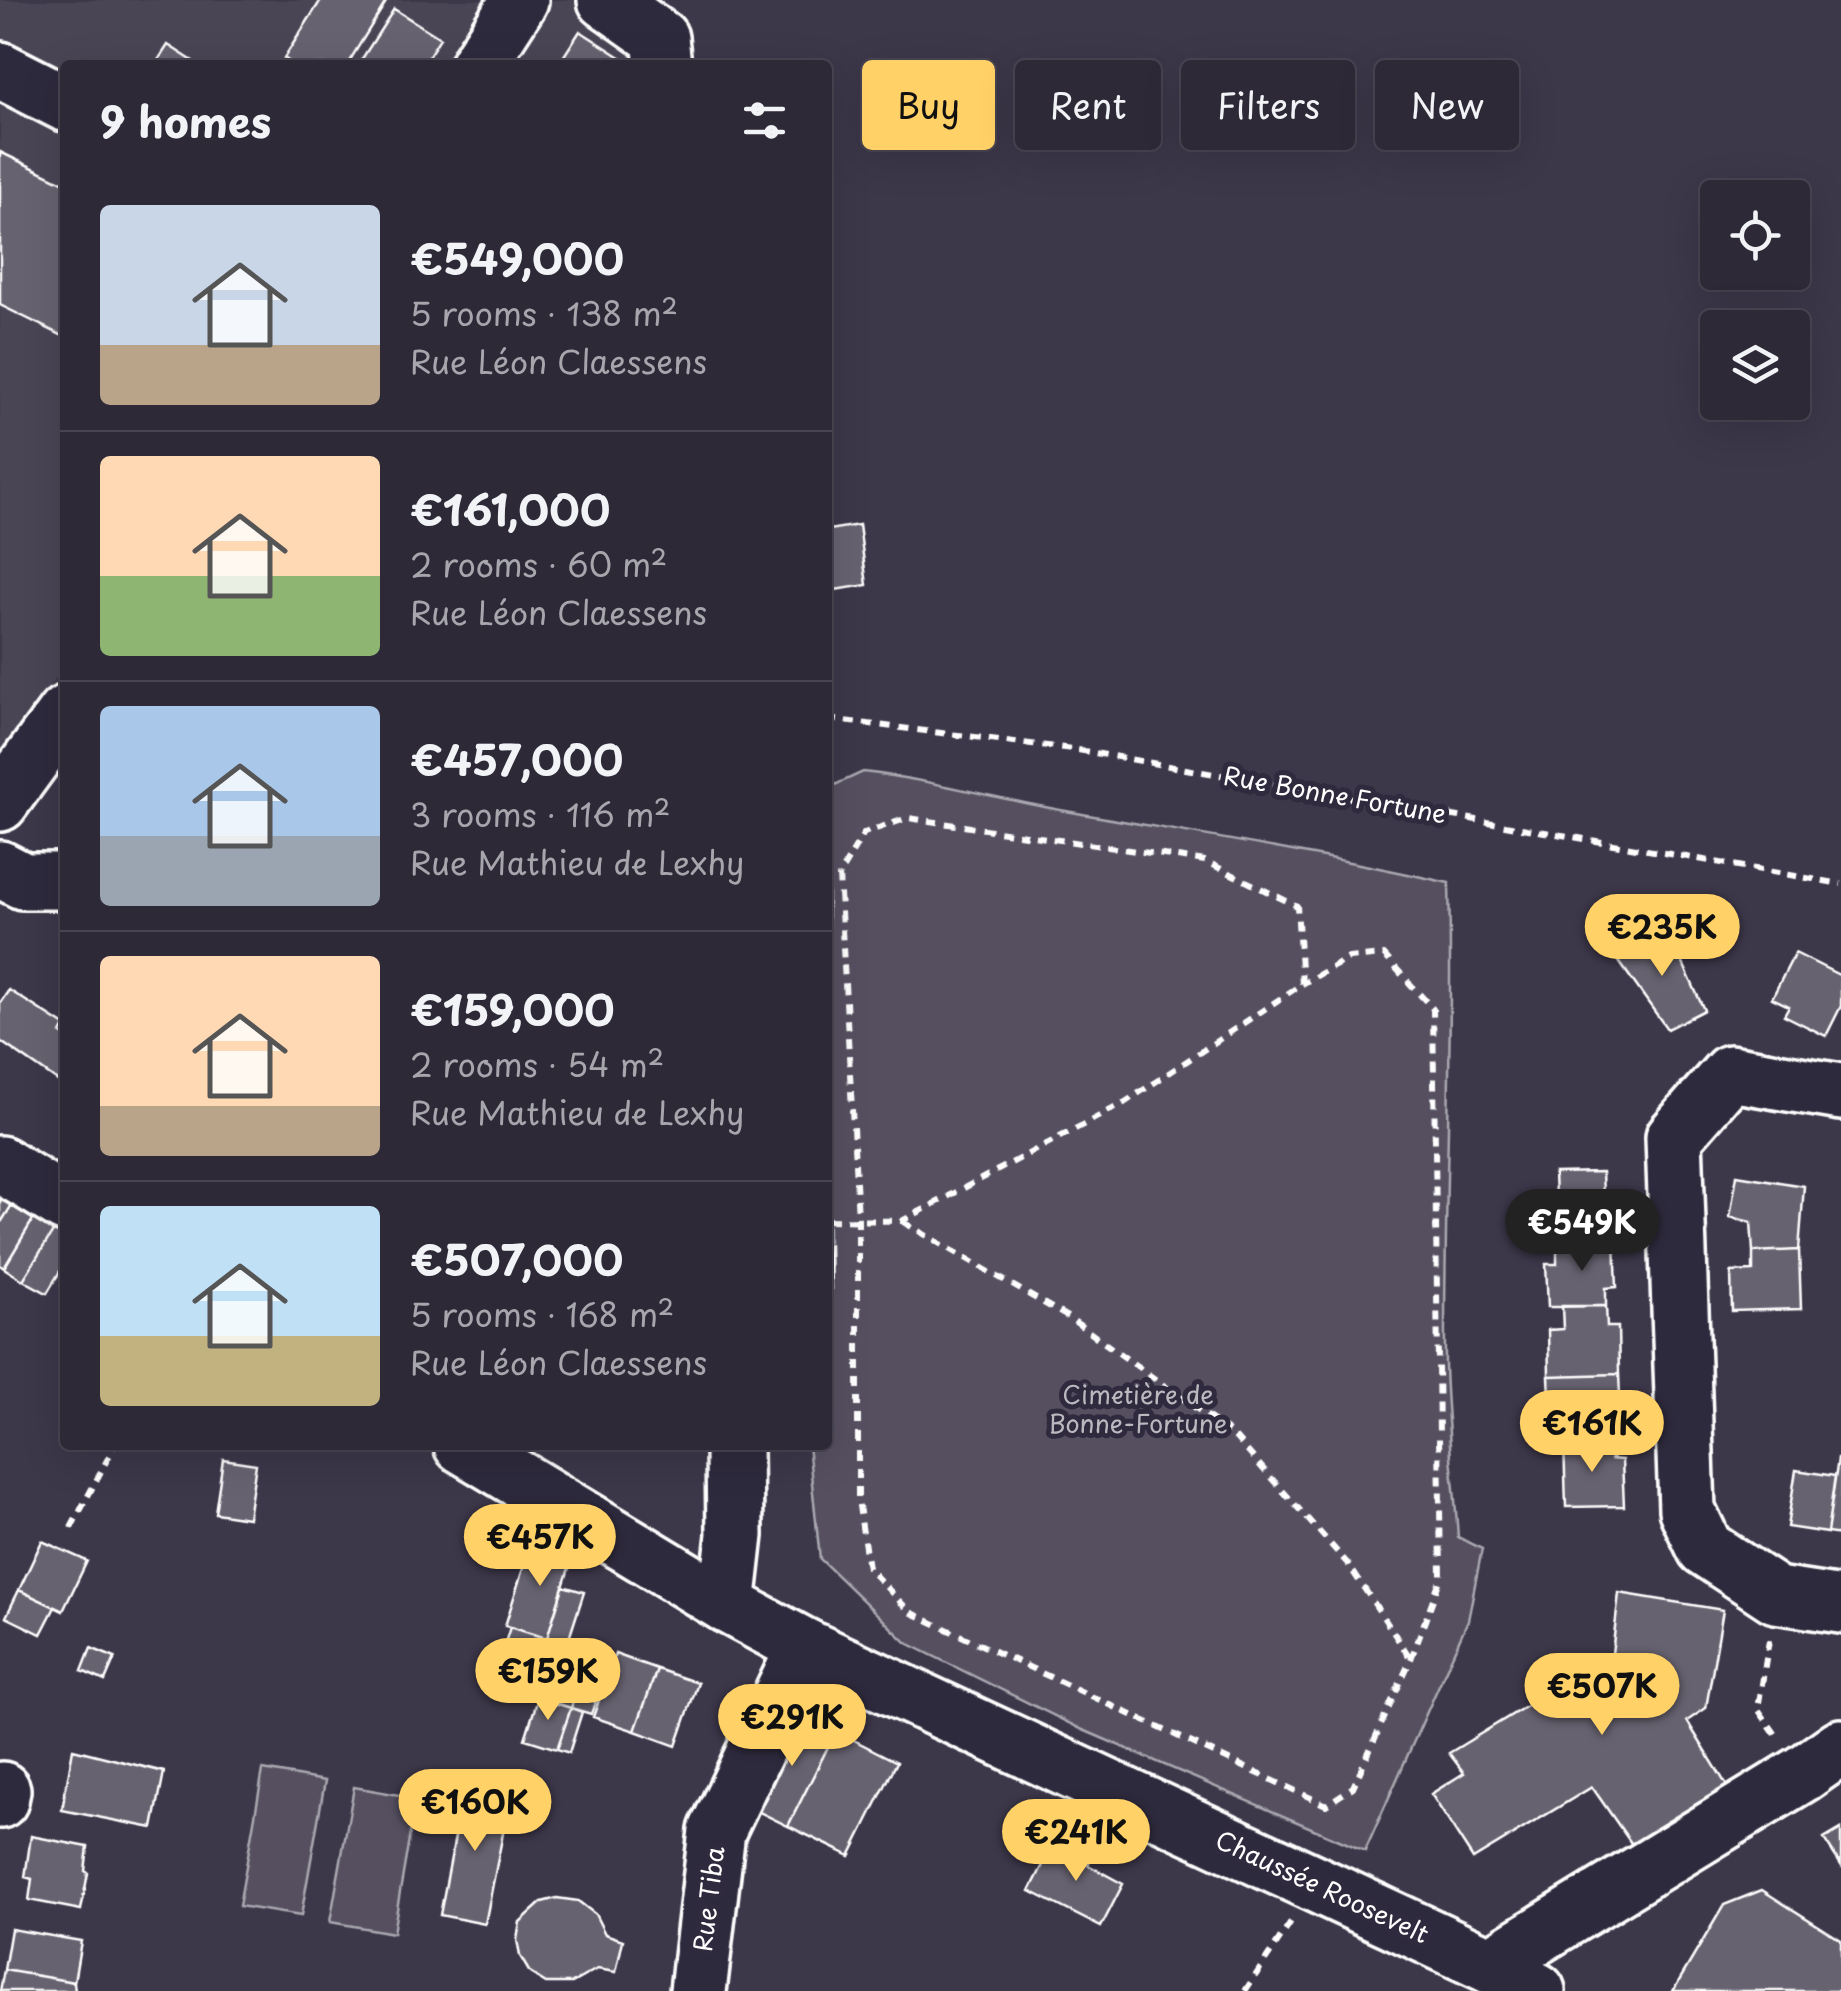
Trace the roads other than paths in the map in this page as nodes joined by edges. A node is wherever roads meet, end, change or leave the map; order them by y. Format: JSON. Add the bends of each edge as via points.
{"nodes":[{"id":1,"x":520,"y":0,"type":"edge"},
{"id":2,"x":606,"y":0,"type":"edge"},
{"id":3,"x":662,"y":51,"type":"edge"},
{"id":4,"x":481,"y":60,"type":"edge"},
{"id":5,"x":0,"y":70,"type":"edge"},
{"id":6,"x":60,"y":100,"type":"edge"},
{"id":7,"x":60,"y":721,"type":"edge"},
{"id":8,"x":0,"y":803,"type":"edge"},
{"id":9,"x":0,"y":869,"type":"edge"},
{"id":10,"x":60,"y":881,"type":"edge"},
{"id":11,"x":1841,"y":1092,"type":"edge"},
{"id":12,"x":0,"y":1164,"type":"edge"},
{"id":13,"x":60,"y":1201,"type":"edge"},
{"id":14,"x":470,"y":1450,"type":"edge"},
{"id":15,"x":734,"y":1450,"type":"edge"},
{"id":16,"x":726,"y":1605,"type":"junction"},
{"id":17,"x":1841,"y":1605,"type":"edge"},
{"id":18,"x":805,"y":1647,"type":"junction"},
{"id":19,"x":1822,"y":1760,"type":"edge"},
{"id":20,"x":1490,"y":1965,"type":"junction"},
{"id":21,"x":698,"y":1991,"type":"edge"},
{"id":22,"x":1538,"y":1991,"type":"edge"}],
"edges":[{"from":1,"to":4,"type":"street"},
{"from":2,"to":3,"type":"street"},
{"from":5,"to":6,"type":"street"},
{"from":7,"to":8,"type":"street"},
{"from":9,"to":10,"type":"street","via":[[23,881]]},
{"from":11,"to":17,"type":"street","via":[[1730,1073],[1674,1136],[1687,1510],[1705,1548],[1776,1595]]},
{"from":12,"to":13,"type":"street"},
{"from":14,"to":16,"type":"street","name":"Chaussée Roosevelt"},
{"from":15,"to":16,"type":"street","via":[[736,1535]]},
{"from":16,"to":18,"type":"street","name":"Chaussée Roosevelt"},
{"from":18,"to":20,"type":"street","name":"Chaussée Roosevelt"},
{"from":18,"to":21,"type":"street","name":"Rue Tiba","via":[[717,1831]]},
{"from":19,"to":20,"type":"street"},
{"from":20,"to":22,"type":"street","name":"Chaussée Roosevelt"}]}
